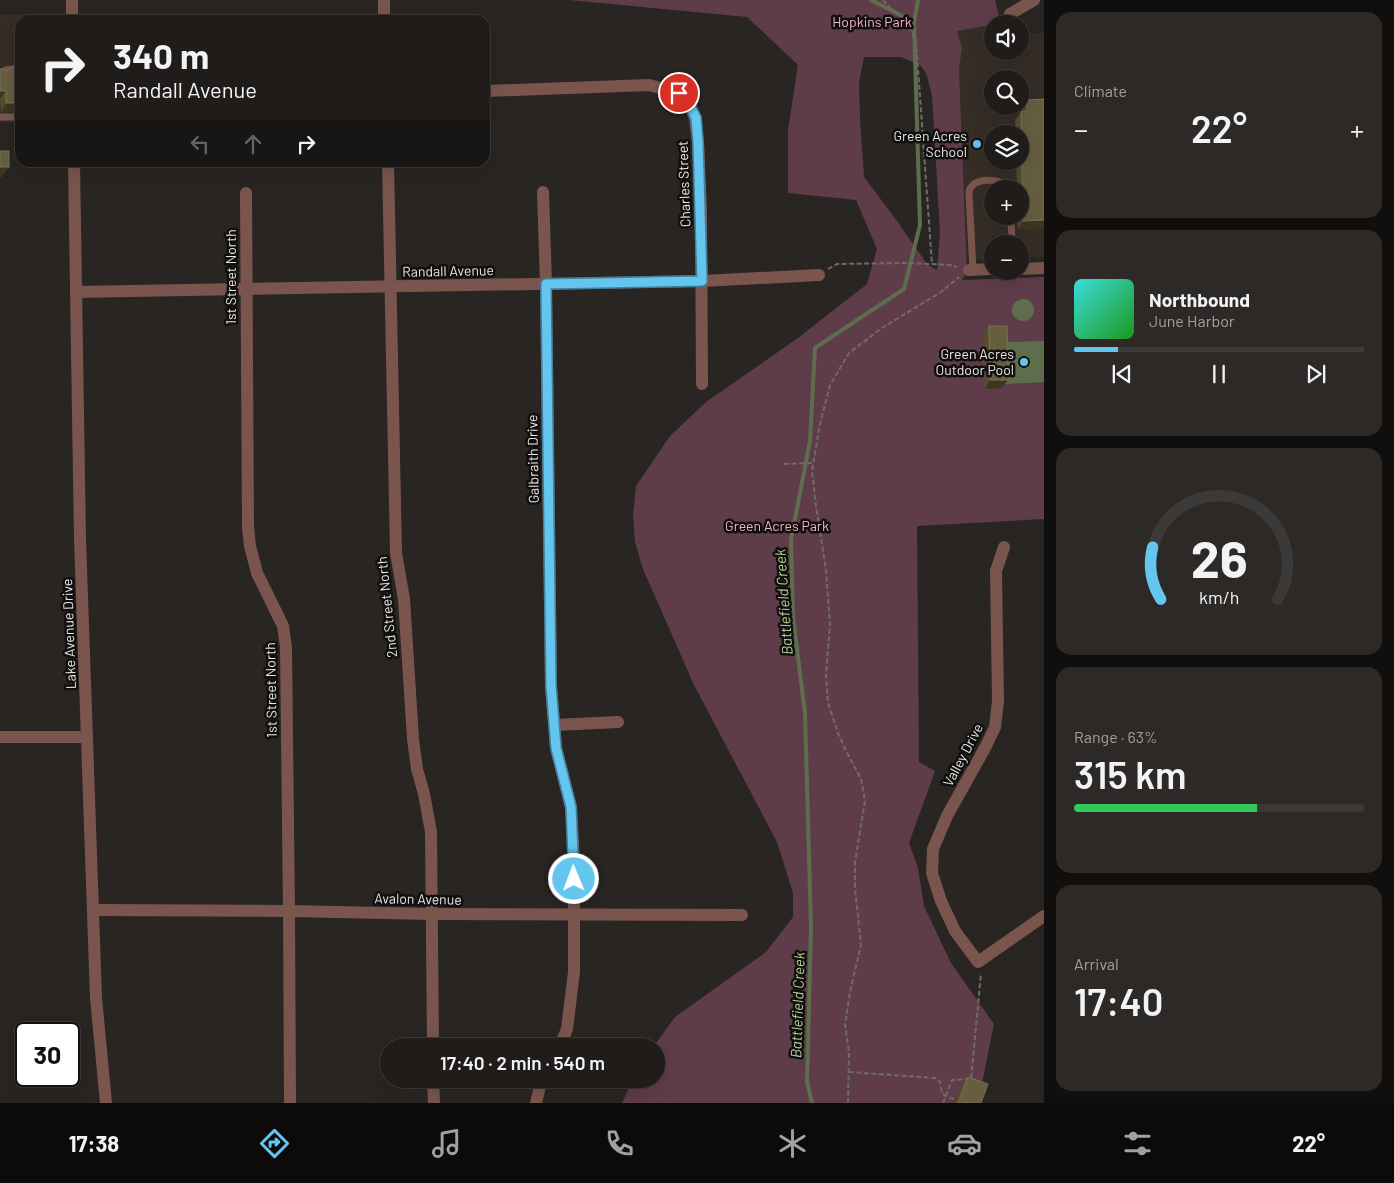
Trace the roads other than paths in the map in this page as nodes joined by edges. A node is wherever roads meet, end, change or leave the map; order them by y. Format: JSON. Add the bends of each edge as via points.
{"nodes":[{"id":1,"x":72,"y":0,"type":"edge"},
{"id":2,"x":384,"y":0,"type":"edge"},
{"id":3,"x":1034,"y":0,"type":"edge"},
{"id":4,"x":1010,"y":14,"type":"dead end"},
{"id":5,"x":72,"y":15,"type":"edge"},
{"id":6,"x":384,"y":15,"type":"edge"},
{"id":7,"x":15,"y":69,"type":"edge"},
{"id":8,"x":0,"y":74,"type":"edge"},
{"id":9,"x":490,"y":91,"type":"edge"},
{"id":10,"x":0,"y":117,"type":"edge"},
{"id":11,"x":15,"y":117,"type":"edge"},
{"id":12,"x":74,"y":167,"type":"edge"},
{"id":13,"x":388,"y":167,"type":"edge"},
{"id":14,"x":984,"y":181,"type":"edge"},
{"id":15,"x":544,"y":192,"type":"dead end"},
{"id":16,"x":246,"y":193,"type":"dead end"},
{"id":17,"x":1044,"y":268,"type":"edge"},
{"id":18,"x":984,"y":269,"type":"edge"},
{"id":19,"x":1029,"y":269,"type":"edge"},
{"id":20,"x":971,"y":270,"type":"joint"},
{"id":21,"x":819,"y":275,"type":"road end"},
{"id":22,"x":702,"y":281,"type":"junction"},
{"id":23,"x":546,"y":284,"type":"junction"},
{"id":24,"x":391,"y":287,"type":"junction"},
{"id":25,"x":246,"y":289,"type":"junction"},
{"id":26,"x":76,"y":292,"type":"junction"},
{"id":27,"x":702,"y":384,"type":"dead end"},
{"id":28,"x":1004,"y":548,"type":"dead end"},
{"id":29,"x":618,"y":722,"type":"dead end"},
{"id":30,"x":555,"y":725,"type":"junction"},
{"id":31,"x":0,"y":737,"type":"edge"},
{"id":32,"x":87,"y":738,"type":"junction"},
{"id":33,"x":93,"y":910,"type":"junction"},
{"id":34,"x":289,"y":912,"type":"junction"},
{"id":35,"x":431,"y":914,"type":"junction"},
{"id":36,"x":573,"y":915,"type":"junction"},
{"id":37,"x":742,"y":915,"type":"dead end"},
{"id":38,"x":1044,"y":916,"type":"edge"},
{"id":39,"x":433,"y":1038,"type":"edge"},
{"id":40,"x":563,"y":1038,"type":"edge"},
{"id":41,"x":433,"y":1088,"type":"edge"},
{"id":42,"x":540,"y":1088,"type":"edge"},
{"id":43,"x":106,"y":1103,"type":"edge"},
{"id":44,"x":290,"y":1103,"type":"edge"},
{"id":45,"x":434,"y":1103,"type":"edge"},
{"id":46,"x":536,"y":1103,"type":"edge"}],
"edges":[{"from":1,"to":5,"type":"street"},
{"from":2,"to":6,"type":"street"},
{"from":3,"to":4,"type":"street"},
{"from":7,"to":8,"type":"lane"},
{"from":9,"to":22,"type":"street","name":"Charles Street","via":[[649,85],[679,93],[696,118]]},
{"from":10,"to":11,"type":"lane"},
{"from":12,"to":26,"type":"street","name":"Lake Avenue Drive"},
{"from":13,"to":24,"type":"street","name":"2nd Street North"},
{"from":14,"to":20,"type":"lane","via":[[971,186],[968,193]]},
{"from":15,"to":23,"type":"street","name":"Galbraith Drive"},
{"from":16,"to":25,"type":"street","name":"1st Street North"},
{"from":17,"to":19,"type":"street"},
{"from":18,"to":20,"type":"street"},
{"from":21,"to":22,"type":"street","name":"Randall Avenue"},
{"from":22,"to":23,"type":"street","name":"Randall Avenue"},
{"from":22,"to":27,"type":"street","name":"Charles Street"},
{"from":23,"to":24,"type":"street","name":"Randall Avenue"},
{"from":23,"to":30,"type":"street","name":"Galbraith Drive","via":[[551,686]]},
{"from":24,"to":25,"type":"street","name":"Randall Avenue"},
{"from":24,"to":35,"type":"street","name":"2nd Street North","via":[[396,553],[404,599],[413,739],[431,832]]},
{"from":25,"to":26,"type":"street","name":"Randall Avenue"},
{"from":25,"to":34,"type":"street","name":"1st Street North","via":[[250,546],[257,573],[283,626],[286,647]]},
{"from":26,"to":32,"type":"street","name":"Lake Avenue Drive"},
{"from":28,"to":38,"type":"street","name":"Valley Drive","via":[[996,571],[998,701],[995,727],[947,816],[933,849],[932,873],[954,931],[978,962]]},
{"from":29,"to":30,"type":"street"},
{"from":30,"to":36,"type":"street","name":"Galbraith Drive","via":[[556,748],[571,807]]},
{"from":31,"to":32,"type":"street"},
{"from":32,"to":33,"type":"street","name":"Lake Avenue Drive"},
{"from":33,"to":34,"type":"street","name":"Avalon Avenue"},
{"from":33,"to":43,"type":"street","name":"Lake Avenue Drive","via":[[96,998]]},
{"from":34,"to":35,"type":"street","name":"Avalon Avenue"},
{"from":34,"to":44,"type":"street","name":"1st Street North"},
{"from":35,"to":36,"type":"street","name":"Avalon Avenue"},
{"from":35,"to":39,"type":"street","name":"2nd Street North"},
{"from":36,"to":37,"type":"street","name":"Avalon Avenue"},
{"from":36,"to":40,"type":"street","name":"Galbraith Drive","via":[[574,972]]},
{"from":41,"to":45,"type":"street"},
{"from":42,"to":46,"type":"street"}]}
